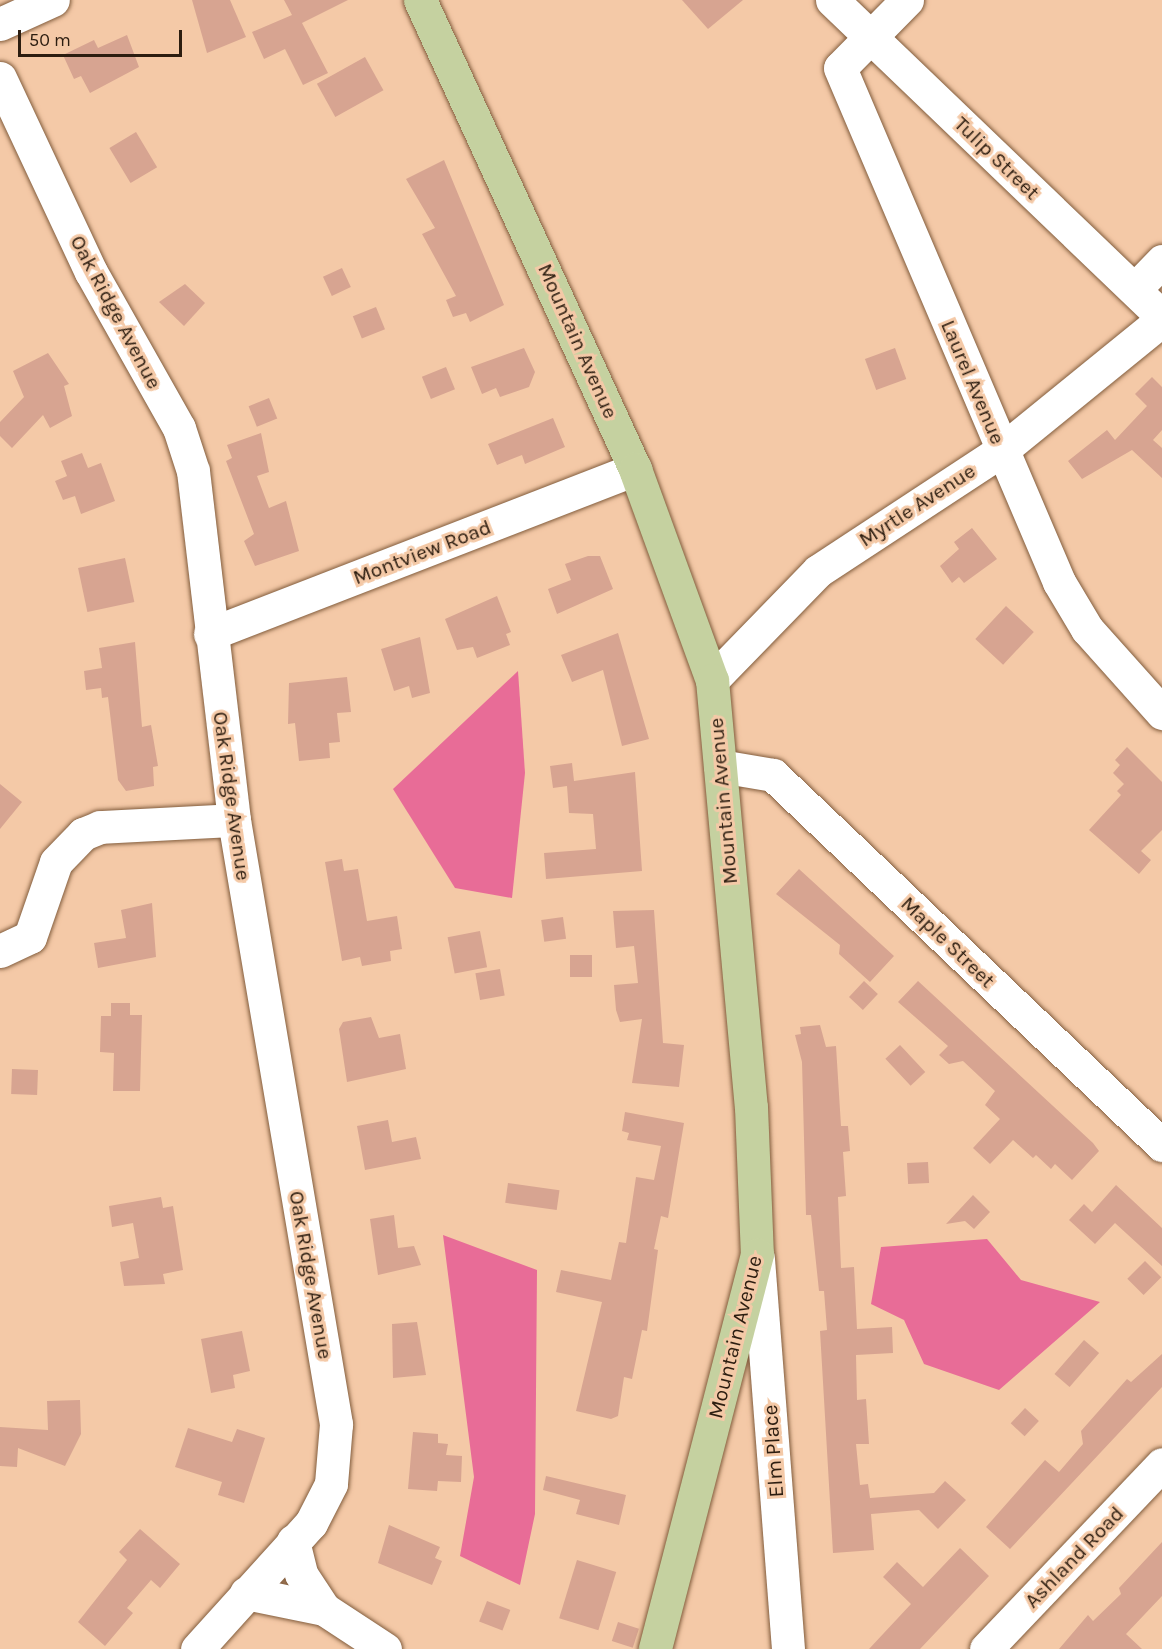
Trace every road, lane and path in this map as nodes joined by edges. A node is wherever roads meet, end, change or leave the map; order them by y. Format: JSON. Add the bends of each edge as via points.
{"nodes":[{"id":1,"x":53,"y":0,"type":"edge"},
{"id":2,"x":420,"y":0,"type":"edge"},
{"id":3,"x":832,"y":0,"type":"edge"},
{"id":4,"x":907,"y":0,"type":"edge"},
{"id":5,"x":0,"y":24,"type":"edge"},
{"id":6,"x":869,"y":35,"type":"junction"},
{"id":7,"x":0,"y":78,"type":"edge"},
{"id":8,"x":1162,"y":261,"type":"edge"},
{"id":9,"x":1135,"y":289,"type":"junction"},
{"id":10,"x":1162,"y":318,"type":"edge"},
{"id":11,"x":1002,"y":450,"type":"junction"},
{"id":12,"x":634,"y":469,"type":"junction"},
{"id":13,"x":210,"y":634,"type":"junction"},
{"id":14,"x":712,"y":680,"type":"junction"},
{"id":15,"x":1162,"y":713,"type":"edge"},
{"id":16,"x":720,"y":766,"type":"junction"},
{"id":17,"x":234,"y":819,"type":"junction"},
{"id":18,"x":0,"y":951,"type":"edge"},
{"id":19,"x":1162,"y":1145,"type":"edge"},
{"id":20,"x":757,"y":1254,"type":"junction"},
{"id":21,"x":1162,"y":1464,"type":"edge"},
{"id":22,"x":293,"y":1541,"type":"junction"},
{"id":23,"x":246,"y":1593,"type":"junction"},
{"id":24,"x":324,"y":1609,"type":"junction"},
{"id":25,"x":197,"y":1649,"type":"edge"},
{"id":26,"x":385,"y":1649,"type":"edge"},
{"id":27,"x":655,"y":1649,"type":"edge"},
{"id":28,"x":788,"y":1649,"type":"edge"},
{"id":29,"x":986,"y":1649,"type":"edge"}],
"edges":[{"from":1,"to":5,"type":"street"},
{"from":2,"to":12,"type":"main road","name":"Mountain Avenue"},
{"from":3,"to":6,"type":"street","name":"Tulip Street"},
{"from":4,"to":6,"type":"street"},
{"from":6,"to":9,"type":"street","name":"Tulip Street"},
{"from":6,"to":11,"type":"street","name":"Laurel Avenue","via":[[840,68]]},
{"from":7,"to":13,"type":"street","name":"Oak Ridge Avenue","via":[[91,272],[179,428],[193,471]]},
{"from":8,"to":9,"type":"street"},
{"from":9,"to":10,"type":"street","name":"Tulip Street"},
{"from":10,"to":11,"type":"street","name":"Myrtle Avenue"},
{"from":11,"to":14,"type":"street","name":"Myrtle Avenue","via":[[818,571]]},
{"from":11,"to":15,"type":"street","name":"Laurel Avenue","via":[[1059,582],[1087,630]]},
{"from":12,"to":13,"type":"street","name":"Montview Road"},
{"from":12,"to":14,"type":"main road","name":"Mountain Avenue"},
{"from":13,"to":17,"type":"street","name":"Oak Ridge Avenue"},
{"from":14,"to":16,"type":"main road","name":"Mountain Avenue"},
{"from":16,"to":19,"type":"street","name":"Maple Street","via":[[773,775]]},
{"from":16,"to":20,"type":"main road","name":"Mountain Avenue","via":[[751,1107]]},
{"from":17,"to":18,"type":"street","via":[[100,827],[83,834],[56,862],[30,937]]},
{"from":17,"to":22,"type":"street","name":"Oak Ridge Avenue","via":[[336,1424],[331,1484],[311,1523]]},
{"from":20,"to":27,"type":"main road","name":"Mountain Avenue"},
{"from":20,"to":28,"type":"street","name":"Elm Place"},
{"from":21,"to":29,"type":"street","name":"Ashland Road"},
{"from":22,"to":23,"type":"street","name":"Oak Ridge Avenue"},
{"from":22,"to":24,"type":"street","via":[[301,1575]]},
{"from":23,"to":24,"type":"street"},
{"from":23,"to":25,"type":"street","name":"Oak Ridge Avenue"},
{"from":24,"to":26,"type":"street"}]}
